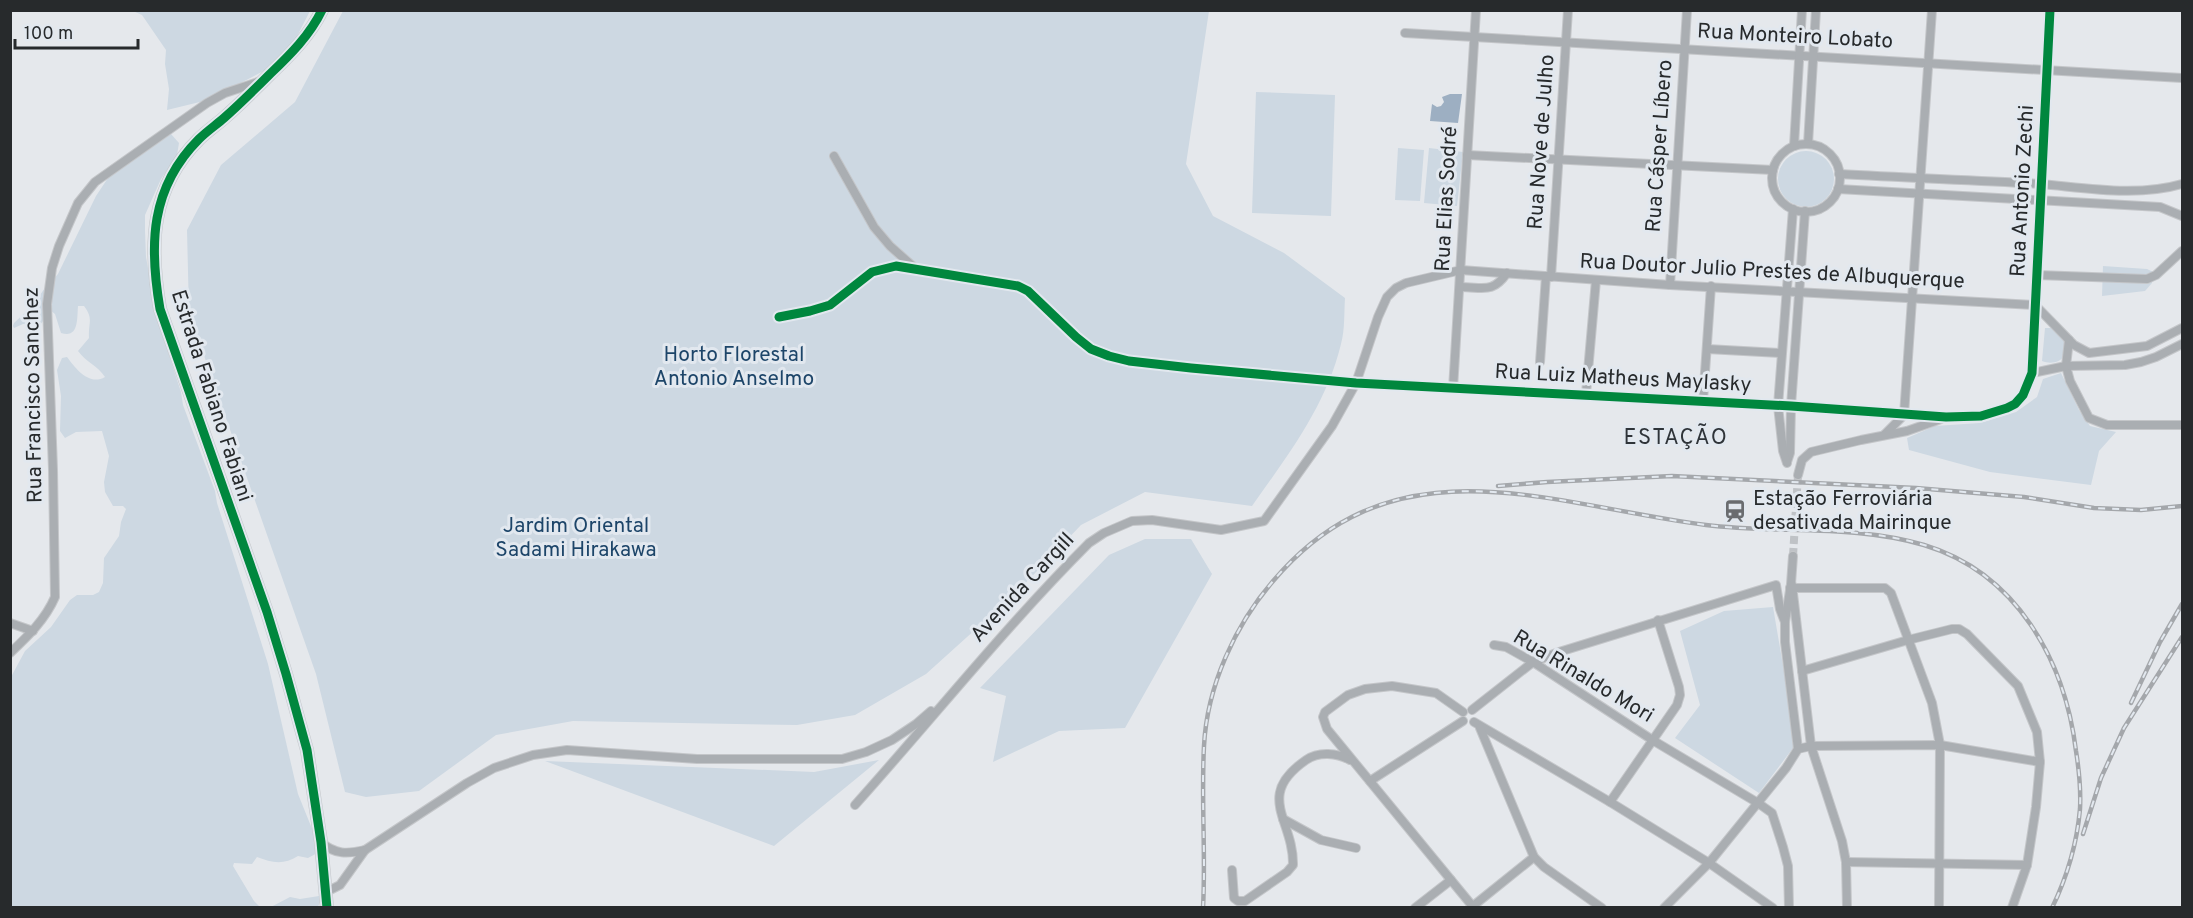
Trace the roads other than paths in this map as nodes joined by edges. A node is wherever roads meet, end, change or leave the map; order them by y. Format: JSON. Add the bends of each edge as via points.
{"nodes":[{"id":1,"x":322,"y":10,"type":"edge"},
{"id":2,"x":1476,"y":10,"type":"edge"},
{"id":3,"x":1568,"y":10,"type":"edge"},
{"id":4,"x":1687,"y":10,"type":"edge"},
{"id":5,"x":1802,"y":10,"type":"edge"},
{"id":6,"x":1816,"y":10,"type":"edge"},
{"id":7,"x":1932,"y":10,"type":"edge"},
{"id":8,"x":2050,"y":10,"type":"edge"},
{"id":9,"x":1406,"y":33,"type":"dead end"},
{"id":10,"x":1474,"y":37,"type":"junction"},
{"id":11,"x":1566,"y":43,"type":"junction"},
{"id":12,"x":1685,"y":49,"type":"junction"},
{"id":13,"x":1800,"y":56,"type":"junction"},
{"id":14,"x":1813,"y":56,"type":"junction"},
{"id":15,"x":1928,"y":62,"type":"junction"},
{"id":16,"x":2047,"y":68,"type":"junction"},
{"id":17,"x":2182,"y":78,"type":"edge"},
{"id":18,"x":264,"y":80,"type":"junction"},
{"id":19,"x":1808,"y":144,"type":"junction"},
{"id":20,"x":1794,"y":146,"type":"junction"},
{"id":21,"x":1467,"y":155,"type":"junction"},
{"id":22,"x":834,"y":156,"type":"dead end"},
{"id":23,"x":1560,"y":159,"type":"junction"},
{"id":24,"x":1677,"y":166,"type":"junction"},
{"id":25,"x":1773,"y":170,"type":"junction"},
{"id":26,"x":1839,"y":174,"type":"junction"},
{"id":27,"x":1920,"y":178,"type":"junction"},
{"id":28,"x":2041,"y":184,"type":"junction"},
{"id":29,"x":2182,"y":184,"type":"edge"},
{"id":30,"x":1838,"y":189,"type":"junction"},
{"id":31,"x":1919,"y":193,"type":"junction"},
{"id":32,"x":2041,"y":200,"type":"junction"},
{"id":33,"x":1793,"y":209,"type":"junction"},
{"id":34,"x":1806,"y":212,"type":"junction"},
{"id":35,"x":2182,"y":216,"type":"edge"},
{"id":36,"x":2182,"y":251,"type":"edge"},
{"id":37,"x":916,"y":270,"type":"junction"},
{"id":38,"x":1461,"y":270,"type":"junction"},
{"id":39,"x":1507,"y":273,"type":"junction"},
{"id":40,"x":2037,"y":275,"type":"junction"},
{"id":41,"x":1549,"y":276,"type":"junction"},
{"id":42,"x":1596,"y":280,"type":"junction"},
{"id":43,"x":1670,"y":285,"type":"junction"},
{"id":44,"x":1711,"y":286,"type":"junction"},
{"id":45,"x":1460,"y":287,"type":"junction"},
{"id":46,"x":1786,"y":290,"type":"junction"},
{"id":47,"x":1799,"y":291,"type":"junction"},
{"id":48,"x":1912,"y":299,"type":"junction"},
{"id":49,"x":2035,"y":305,"type":"junction"},
{"id":50,"x":779,"y":317,"type":"dead end"},
{"id":51,"x":2182,"y":328,"type":"edge"},
{"id":52,"x":2069,"y":340,"type":"junction"},
{"id":53,"x":2182,"y":344,"type":"edge"},
{"id":54,"x":1707,"y":349,"type":"junction"},
{"id":55,"x":1781,"y":353,"type":"junction"},
{"id":56,"x":1540,"y":362,"type":"dead end"},
{"id":57,"x":2066,"y":366,"type":"junction"},
{"id":58,"x":2032,"y":373,"type":"junction"},
{"id":59,"x":1356,"y":383,"type":"junction"},
{"id":60,"x":1453,"y":389,"type":"junction"},
{"id":61,"x":1586,"y":394,"type":"junction"},
{"id":62,"x":1703,"y":401,"type":"junction"},
{"id":63,"x":1778,"y":405,"type":"junction"},
{"id":64,"x":1791,"y":406,"type":"junction"},
{"id":65,"x":1904,"y":415,"type":"junction"},
{"id":66,"x":1946,"y":417,"type":"junction"},
{"id":67,"x":2182,"y":425,"type":"edge"},
{"id":68,"x":1884,"y":435,"type":"junction"},
{"id":69,"x":1798,"y":475,"type":"tunnel mouth"},
{"id":70,"x":1793,"y":556,"type":"tunnel mouth"},
{"id":71,"x":1792,"y":586,"type":"junction"},
{"id":72,"x":1658,"y":620,"type":"junction"},
{"id":73,"x":1785,"y":622,"type":"junction"},
{"id":74,"x":10,"y":623,"type":"edge"},
{"id":75,"x":33,"y":631,"type":"junction"},
{"id":76,"x":1908,"y":640,"type":"junction"},
{"id":77,"x":1494,"y":645,"type":"dead end"},
{"id":78,"x":10,"y":653,"type":"edge"},
{"id":79,"x":1533,"y":662,"type":"junction"},
{"id":80,"x":1802,"y":671,"type":"junction"},
{"id":81,"x":966,"y":676,"type":"junction"},
{"id":82,"x":1466,"y":714,"type":"junction"},
{"id":83,"x":1477,"y":725,"type":"junction"},
{"id":84,"x":1654,"y":741,"type":"junction"},
{"id":85,"x":1940,"y":745,"type":"junction"},
{"id":86,"x":1811,"y":746,"type":"junction"},
{"id":87,"x":1798,"y":749,"type":"junction"},
{"id":88,"x":1353,"y":761,"type":"junction"},
{"id":89,"x":2040,"y":762,"type":"junction"},
{"id":90,"x":1370,"y":781,"type":"junction"},
{"id":91,"x":1610,"y":802,"type":"junction"},
{"id":92,"x":1758,"y":803,"type":"junction"},
{"id":93,"x":855,"y":805,"type":"dead end"},
{"id":94,"x":1283,"y":819,"type":"junction"},
{"id":95,"x":321,"y":842,"type":"junction"},
{"id":96,"x":1356,"y":848,"type":"dead end"},
{"id":97,"x":365,"y":850,"type":"junction"},
{"id":98,"x":1534,"y":856,"type":"junction"},
{"id":99,"x":1846,"y":862,"type":"junction"},
{"id":100,"x":1709,"y":863,"type":"junction"},
{"id":101,"x":1940,"y":864,"type":"junction"},
{"id":102,"x":2027,"y":865,"type":"junction"},
{"id":103,"x":1232,"y":870,"type":"dead end"},
{"id":104,"x":1451,"y":880,"type":"junction"},
{"id":105,"x":326,"y":892,"type":"junction"},
{"id":106,"x":1474,"y":907,"type":"edge"},
{"id":107,"x":327,"y":908,"type":"edge"},
{"id":108,"x":1415,"y":908,"type":"edge"},
{"id":109,"x":1602,"y":908,"type":"edge"},
{"id":110,"x":1664,"y":908,"type":"edge"},
{"id":111,"x":1773,"y":908,"type":"edge"},
{"id":112,"x":1788,"y":908,"type":"edge"},
{"id":113,"x":1847,"y":908,"type":"edge"},
{"id":114,"x":1939,"y":908,"type":"edge"},
{"id":115,"x":2012,"y":908,"type":"edge"}],
"edges":[{"from":1,"to":18,"type":"street","name":"Estrada Fabiano Fabiani","via":[[299,44]]},
{"from":2,"to":10,"type":"street","name":"Rua Elias Sodré"},
{"from":3,"to":11,"type":"street","name":"Rua Nove de Julho"},
{"from":4,"to":12,"type":"street","name":"Rua Cásper Líbero"},
{"from":5,"to":13,"type":"street"},
{"from":6,"to":14,"type":"street"},
{"from":7,"to":15,"type":"street"},
{"from":8,"to":16,"type":"street","name":"Rua Antonio Zechi"},
{"from":9,"to":10,"type":"street","name":"Rua Monteiro Lobato"},
{"from":10,"to":11,"type":"street","name":"Rua Monteiro Lobato"},
{"from":10,"to":21,"type":"street","name":"Rua Elias Sodré"},
{"from":11,"to":12,"type":"street","name":"Rua Monteiro Lobato"},
{"from":11,"to":23,"type":"street","name":"Rua Nove de Julho"},
{"from":12,"to":13,"type":"street","name":"Rua Monteiro Lobato"},
{"from":12,"to":24,"type":"street","name":"Rua Cásper Líbero"},
{"from":13,"to":14,"type":"street","name":"Rua Monteiro Lobato"},
{"from":13,"to":20,"type":"street"},
{"from":14,"to":15,"type":"street","name":"Rua Monteiro Lobato"},
{"from":14,"to":19,"type":"street"},
{"from":15,"to":16,"type":"street","name":"Rua Monteiro Lobato"},
{"from":15,"to":27,"type":"street"},
{"from":16,"to":17,"type":"street","name":"Rua Monteiro Lobato"},
{"from":16,"to":28,"type":"street","name":"Rua Antonio Zechi"},
{"from":18,"to":75,"type":"street","name":"Rua Francisco Sanchez","via":[[207,103],[101,177],[78,203],[59,246],[47,304],[55,597]]},
{"from":18,"to":95,"type":"street","name":"Estrada Fabiano Fabiani","via":[[199,138],[179,162],[155,220],[154,274],[160,309],[286,674],[307,750]]},
{"from":19,"to":20,"type":"street"},
{"from":19,"to":26,"type":"street","via":[[1829,153]]},
{"from":20,"to":25,"type":"street","via":[[1784,151]]},
{"from":21,"to":23,"type":"street"},
{"from":21,"to":38,"type":"street","name":"Rua Elias Sodré"},
{"from":22,"to":37,"type":"street","via":[[874,227]]},
{"from":23,"to":24,"type":"street"},
{"from":23,"to":41,"type":"street","name":"Rua Nove de Julho"},
{"from":24,"to":25,"type":"street"},
{"from":24,"to":43,"type":"street","name":"Rua Cásper Líbero"},
{"from":25,"to":33,"type":"street","via":[[1778,197]]},
{"from":26,"to":27,"type":"street"},
{"from":26,"to":30,"type":"street"},
{"from":27,"to":28,"type":"street"},
{"from":27,"to":31,"type":"street"},
{"from":28,"to":29,"type":"street","via":[[2162,190]]},
{"from":28,"to":32,"type":"street","name":"Rua Antonio Zechi"},
{"from":30,"to":31,"type":"street"},
{"from":30,"to":34,"type":"street","via":[[1825,205]]},
{"from":31,"to":32,"type":"street"},
{"from":31,"to":48,"type":"street"},
{"from":32,"to":35,"type":"street","via":[[2160,207]]},
{"from":32,"to":40,"type":"street","name":"Rua Antonio Zechi"},
{"from":33,"to":34,"type":"street"},
{"from":33,"to":46,"type":"street"},
{"from":34,"to":47,"type":"street"},
{"from":36,"to":40,"type":"street","via":[[2147,279]]},
{"from":37,"to":50,"type":"street","name":"Rua Luiz Matheus Maylasky","via":[[884,268],[830,305]]},
{"from":37,"to":59,"type":"street","name":"Rua Luiz Matheus Maylasky","via":[[1018,286],[1092,348],[1109,356],[1191,368]]},
{"from":38,"to":39,"type":"street","name":"Rua Doutor Julio Prestes de Albuquerque"},
{"from":38,"to":45,"type":"street","name":"Rua Elias Sodré"},
{"from":38,"to":59,"type":"street","name":"Avenida Cargill","via":[[1406,283],[1387,297]]},
{"from":39,"to":41,"type":"street","name":"Rua Doutor Julio Prestes de Albuquerque"},
{"from":39,"to":45,"type":"street","via":[[1492,288]]},
{"from":40,"to":49,"type":"street","name":"Rua Antonio Zechi"},
{"from":41,"to":42,"type":"street","name":"Rua Doutor Julio Prestes de Albuquerque"},
{"from":41,"to":56,"type":"street","name":"Rua Nove de Julho"},
{"from":42,"to":43,"type":"street","name":"Rua Doutor Julio Prestes de Albuquerque"},
{"from":42,"to":61,"type":"street"},
{"from":43,"to":44,"type":"street","name":"Rua Doutor Julio Prestes de Albuquerque"},
{"from":44,"to":46,"type":"street","name":"Rua Doutor Julio Prestes de Albuquerque"},
{"from":44,"to":54,"type":"street"},
{"from":45,"to":60,"type":"street","name":"Rua Elias Sodré"},
{"from":46,"to":47,"type":"street","name":"Rua Doutor Julio Prestes de Albuquerque"},
{"from":46,"to":55,"type":"street"},
{"from":47,"to":48,"type":"street","name":"Rua Doutor Julio Prestes de Albuquerque"},
{"from":47,"to":64,"type":"street"},
{"from":48,"to":49,"type":"street","name":"Rua Doutor Julio Prestes de Albuquerque"},
{"from":48,"to":65,"type":"street"},
{"from":49,"to":52,"type":"street"},
{"from":49,"to":58,"type":"street","name":"Rua Antonio Zechi"},
{"from":51,"to":52,"type":"street","via":[[2147,346],[2119,349],[2089,352]]},
{"from":52,"to":57,"type":"street"},
{"from":53,"to":57,"type":"street","via":[[2141,362]]},
{"from":54,"to":55,"type":"street"},
{"from":54,"to":62,"type":"street"},
{"from":55,"to":63,"type":"street"},
{"from":57,"to":58,"type":"street"},
{"from":57,"to":67,"type":"street","via":[[2089,418],[2107,425]]},
{"from":58,"to":66,"type":"street","name":"Rua Luiz Matheus Maylasky","via":[[2015,404],[1981,416]]},
{"from":59,"to":60,"type":"street","name":"Rua Luiz Matheus Maylasky"},
{"from":59,"to":81,"type":"street","name":"Avenida Cargill","via":[[1332,426],[1264,520],[1221,530],[1152,520],[1132,521],[1104,533],[1075,557]]},
{"from":60,"to":61,"type":"street","name":"Rua Luiz Matheus Maylasky"},
{"from":61,"to":62,"type":"street","name":"Rua Luiz Matheus Maylasky"},
{"from":62,"to":63,"type":"street","name":"Rua Luiz Matheus Maylasky"},
{"from":63,"to":64,"type":"street","name":"Rua Luiz Matheus Maylasky"},
{"from":63,"to":64,"type":"street","via":[[1787,463]]},
{"from":64,"to":65,"type":"street","name":"Rua Luiz Matheus Maylasky"},
{"from":65,"to":66,"type":"street","name":"Rua Luiz Matheus Maylasky"},
{"from":65,"to":68,"type":"street"},
{"from":66,"to":68,"type":"street","via":[[1907,432]]},
{"from":68,"to":69,"type":"street","via":[[1811,452],[1802,460]]},
{"from":70,"to":71,"type":"street"},
{"from":71,"to":73,"type":"street"},
{"from":71,"to":76,"type":"street","via":[[1885,588],[1891,592]]},
{"from":71,"to":80,"type":"street"},
{"from":72,"to":73,"type":"street","via":[[1776,585]]},
{"from":72,"to":79,"type":"street"},
{"from":72,"to":84,"type":"street","via":[[1680,695]]},
{"from":73,"to":87,"type":"street"},
{"from":74,"to":75,"type":"street"},
{"from":75,"to":78,"type":"street","name":"Rua Francisco Sanchez"},
{"from":76,"to":80,"type":"street"},
{"from":76,"to":85,"type":"street","via":[[1932,703]]},
{"from":76,"to":89,"type":"street","via":[[1952,629],[1967,634],[2018,686],[2037,732]]},
{"from":77,"to":79,"type":"street","name":"Rua Rinaldo Mori","via":[[1506,646]]},
{"from":79,"to":82,"type":"street"},
{"from":79,"to":84,"type":"street","name":"Rua Rinaldo Mori"},
{"from":80,"to":86,"type":"street"},
{"from":81,"to":93,"type":"street","name":"Avenida Cargill"},
{"from":81,"to":97,"type":"street","via":[[908,730],[866,752],[842,759],[697,759],[567,750],[533,754],[494,768]]},
{"from":82,"to":83,"type":"street","via":[[1469,724]]},
{"from":82,"to":88,"type":"street","via":[[1436,693],[1392,686],[1348,695],[1323,717],[1327,729]]},
{"from":82,"to":90,"type":"street"},
{"from":83,"to":91,"type":"street"},
{"from":83,"to":98,"type":"street"},
{"from":84,"to":91,"type":"street"},
{"from":84,"to":92,"type":"street","name":"Rua Rinaldo Mori"},
{"from":85,"to":86,"type":"street"},
{"from":85,"to":89,"type":"street"},
{"from":85,"to":101,"type":"street"},
{"from":86,"to":87,"type":"street"},
{"from":86,"to":99,"type":"street"},
{"from":87,"to":92,"type":"street"},
{"from":88,"to":90,"type":"street"},
{"from":88,"to":94,"type":"street","via":[[1331,754],[1307,758],[1282,784],[1279,802]]},
{"from":89,"to":102,"type":"street"},
{"from":90,"to":104,"type":"street"},
{"from":91,"to":100,"type":"street"},
{"from":92,"to":100,"type":"street"},
{"from":92,"to":112,"type":"street","via":[[1772,813],[1783,847],[1788,866]]},
{"from":94,"to":96,"type":"street","via":[[1322,840]]},
{"from":94,"to":103,"type":"street","via":[[1294,855],[1287,872],[1245,901],[1238,901],[1234,898]]},
{"from":95,"to":97,"type":"street","via":[[343,854]]},
{"from":95,"to":105,"type":"street","name":"Estrada Fabiano Fabiani"},
{"from":97,"to":105,"type":"street","via":[[340,885]]},
{"from":98,"to":106,"type":"street"},
{"from":98,"to":109,"type":"street"},
{"from":99,"to":101,"type":"street"},
{"from":99,"to":113,"type":"street"},
{"from":100,"to":110,"type":"street"},
{"from":100,"to":111,"type":"street"},
{"from":101,"to":102,"type":"street"},
{"from":101,"to":114,"type":"street"},
{"from":102,"to":115,"type":"street"},
{"from":104,"to":106,"type":"street"},
{"from":104,"to":108,"type":"street"},
{"from":105,"to":107,"type":"street","name":"Estrada Fabiano Fabiani"}]}
